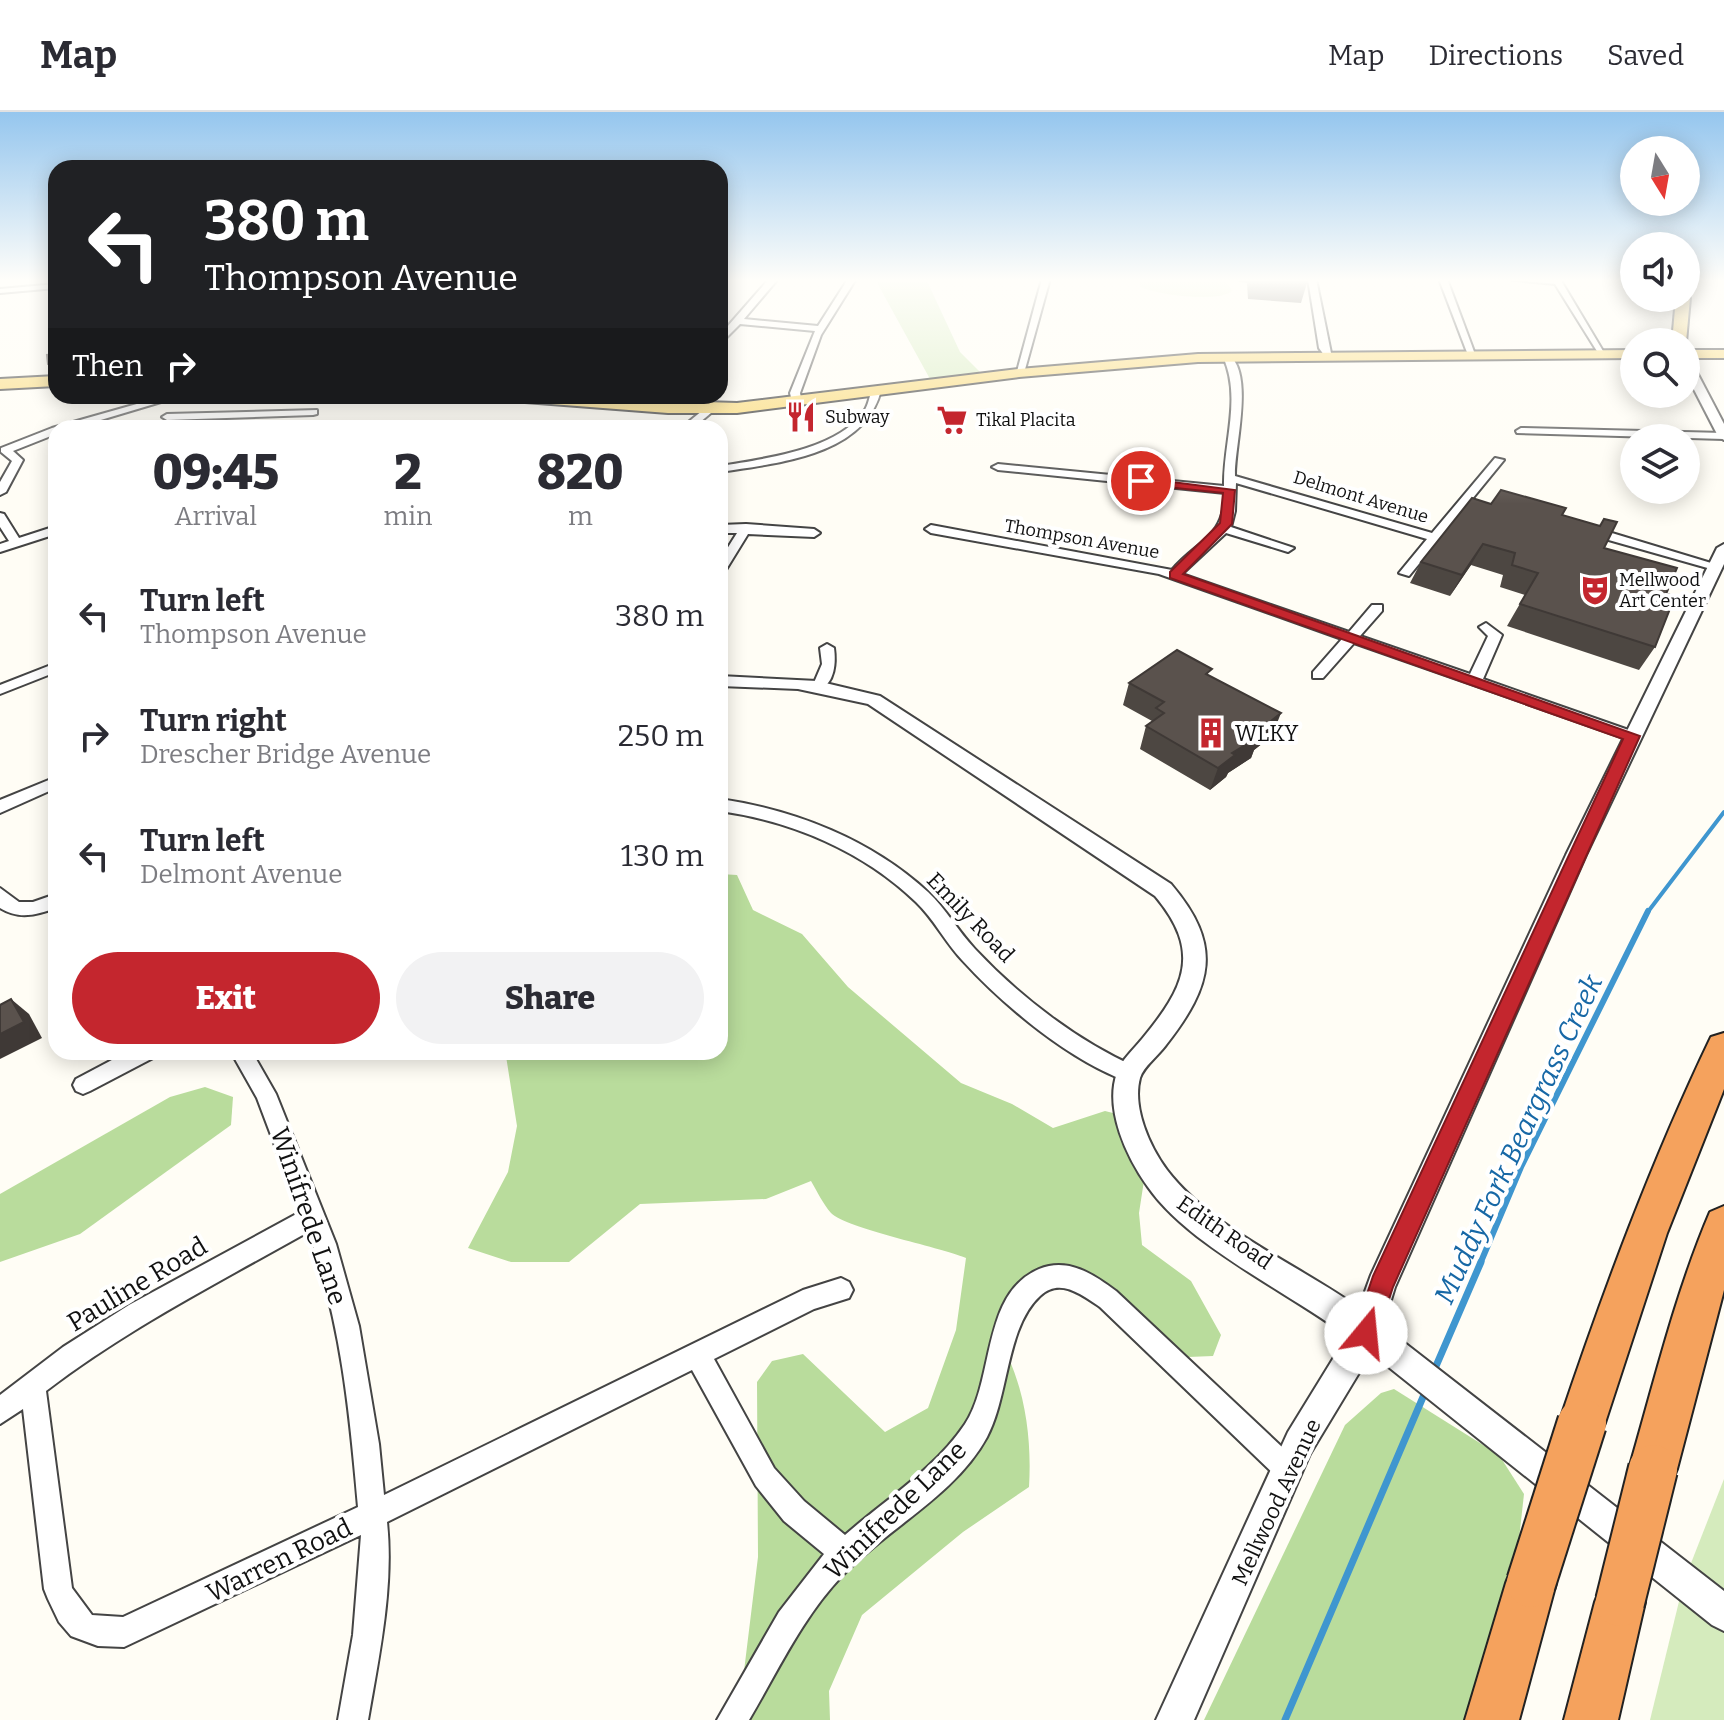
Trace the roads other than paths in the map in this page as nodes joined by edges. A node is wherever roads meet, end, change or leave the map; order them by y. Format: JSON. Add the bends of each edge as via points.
{"nodes":[{"id":1,"x":810,"y":354,"type":"edge"},
{"id":2,"x":1024,"y":354,"type":"edge"},
{"id":3,"x":1598,"y":354,"type":"edge"},
{"id":4,"x":1473,"y":355,"type":"joint"},
{"id":5,"x":1329,"y":356,"type":"joint"},
{"id":6,"x":1228,"y":357,"type":"junction"},
{"id":7,"x":1019,"y":373,"type":"junction"},
{"id":8,"x":48,"y":380,"type":"edge"},
{"id":9,"x":0,"y":384,"type":"edge"},
{"id":10,"x":876,"y":390,"type":"junction"},
{"id":11,"x":1700,"y":390,"type":"edge"},
{"id":12,"x":797,"y":402,"type":"junction"},
{"id":13,"x":148,"y":404,"type":"edge"},
{"id":14,"x":645,"y":404,"type":"edge"},
{"id":15,"x":712,"y":408,"type":"junction"},
{"id":16,"x":313,"y":412,"type":"dead end"},
{"id":17,"x":258,"y":414,"type":"junction"},
{"id":18,"x":91,"y":420,"type":"edge"},
{"id":19,"x":189,"y":420,"type":"edge"},
{"id":20,"x":259,"y":420,"type":"edge"},
{"id":21,"x":700,"y":420,"type":"edge"},
{"id":22,"x":1521,"y":431,"type":"dead end"},
{"id":23,"x":48,"y":433,"type":"edge"},
{"id":24,"x":1724,"y":436,"type":"edge"},
{"id":25,"x":1499,"y":460,"type":"dead end"},
{"id":26,"x":728,"y":467,"type":"edge"},
{"id":27,"x":998,"y":467,"type":"dead end"},
{"id":28,"x":1229,"y":484,"type":"junction"},
{"id":29,"x":0,"y":492,"type":"edge"},
{"id":30,"x":1470,"y":499,"type":"junction"},
{"id":31,"x":1484,"y":503,"type":"edge"},
{"id":32,"x":0,"y":517,"type":"edge"},
{"id":33,"x":746,"y":528,"type":"junction"},
{"id":34,"x":1223,"y":528,"type":"junction"},
{"id":35,"x":1572,"y":528,"type":"edge"},
{"id":36,"x":728,"y":529,"type":"edge"},
{"id":37,"x":931,"y":529,"type":"dead end"},
{"id":38,"x":48,"y":533,"type":"edge"},
{"id":39,"x":814,"y":533,"type":"dead end"},
{"id":40,"x":1436,"y":538,"type":"junction"},
{"id":41,"x":16,"y":543,"type":"junction"},
{"id":42,"x":0,"y":548,"type":"edge"},
{"id":43,"x":1288,"y":548,"type":"dead end"},
{"id":44,"x":728,"y":557,"type":"edge"},
{"id":45,"x":1720,"y":557,"type":"edge"},
{"id":46,"x":1405,"y":573,"type":"dead end"},
{"id":47,"x":1175,"y":575,"type":"junction"},
{"id":48,"x":1377,"y":608,"type":"dead end"},
{"id":49,"x":1486,"y":627,"type":"dead end"},
{"id":50,"x":1353,"y":638,"type":"junction"},
{"id":51,"x":827,"y":648,"type":"dead end"},
{"id":52,"x":48,"y":670,"type":"edge"},
{"id":53,"x":1318,"y":675,"type":"dead end"},
{"id":54,"x":1475,"y":680,"type":"junction"},
{"id":55,"x":728,"y":681,"type":"edge"},
{"id":56,"x":820,"y":685,"type":"junction"},
{"id":57,"x":0,"y":690,"type":"edge"},
{"id":58,"x":1632,"y":736,"type":"junction"},
{"id":59,"x":48,"y":786,"type":"edge"},
{"id":60,"x":728,"y":806,"type":"edge"},
{"id":61,"x":0,"y":807,"type":"edge"},
{"id":62,"x":0,"y":895,"type":"edge"},
{"id":63,"x":48,"y":903,"type":"edge"},
{"id":64,"x":1724,"y":1048,"type":"edge"},
{"id":65,"x":131,"y":1060,"type":"edge"},
{"id":66,"x":246,"y":1060,"type":"edge"},
{"id":67,"x":1129,"y":1073,"type":"junction"},
{"id":68,"x":83,"y":1085,"type":"dead end"},
{"id":69,"x":311,"y":1218,"type":"junction"},
{"id":70,"x":1724,"y":1226,"type":"edge"},
{"id":71,"x":841,"y":1290,"type":"dead end"},
{"id":72,"x":1366,"y":1333,"type":"junction"},
{"id":73,"x":698,"y":1356,"type":"junction"},
{"id":74,"x":33,"y":1386,"type":"junction"},
{"id":75,"x":0,"y":1411,"type":"edge"},
{"id":76,"x":1288,"y":1470,"type":"junction"},
{"id":77,"x":373,"y":1514,"type":"junction"},
{"id":78,"x":845,"y":1553,"type":"junction"},
{"id":79,"x":1724,"y":1613,"type":"edge"},
{"id":80,"x":353,"y":1720,"type":"edge"},
{"id":81,"x":732,"y":1720,"type":"edge"},
{"id":82,"x":1175,"y":1720,"type":"edge"},
{"id":83,"x":1492,"y":1720,"type":"edge"},
{"id":84,"x":1591,"y":1720,"type":"edge"}],
"edges":[{"from":1,"to":12,"type":"street","via":[[795,393]]},
{"from":2,"to":7,"type":"street"},
{"from":3,"to":4,"type":"main road"},
{"from":4,"to":5,"type":"main road"},
{"from":5,"to":6,"type":"main road"},
{"from":6,"to":7,"type":"main road"},
{"from":6,"to":28,"type":"street","via":[[1236,412]]},
{"from":7,"to":10,"type":"main road"},
{"from":8,"to":9,"type":"main road"},
{"from":10,"to":12,"type":"main road"},
{"from":10,"to":26,"type":"street","via":[[863,420],[841,436],[799,454]]},
{"from":11,"to":24,"type":"street"},
{"from":12,"to":15,"type":"main road"},
{"from":13,"to":18,"type":"street"},
{"from":14,"to":15,"type":"main road"},
{"from":15,"to":21,"type":"street"},
{"from":16,"to":17,"type":"street"},
{"from":17,"to":19,"type":"street"},
{"from":17,"to":20,"type":"street"},
{"from":22,"to":24,"type":"street"},
{"from":23,"to":29,"type":"street","via":[[5,450],[18,460]]},
{"from":25,"to":30,"type":"street"},
{"from":27,"to":28,"type":"street","name":"Delmont Avenue"},
{"from":28,"to":34,"type":"street"},
{"from":28,"to":40,"type":"street","name":"Delmont Avenue"},
{"from":30,"to":31,"type":"street"},
{"from":30,"to":40,"type":"street"},
{"from":32,"to":41,"type":"street"},
{"from":33,"to":36,"type":"street"},
{"from":33,"to":39,"type":"street"},
{"from":33,"to":44,"type":"street"},
{"from":34,"to":43,"type":"street"},
{"from":34,"to":47,"type":"street"},
{"from":35,"to":45,"type":"street"},
{"from":37,"to":47,"type":"street","name":"Thompson Avenue"},
{"from":38,"to":41,"type":"street"},
{"from":40,"to":46,"type":"street","name":"Delmont Avenue"},
{"from":41,"to":42,"type":"street"},
{"from":45,"to":58,"type":"street","name":"Mellwood Avenue"},
{"from":47,"to":50,"type":"street","name":"Thompson Avenue"},
{"from":48,"to":50,"type":"street"},
{"from":49,"to":54,"type":"street","via":[[1495,635]]},
{"from":50,"to":53,"type":"street"},
{"from":50,"to":54,"type":"street","name":"Thompson Avenue"},
{"from":51,"to":56,"type":"street","via":[[829,664]]},
{"from":52,"to":57,"type":"street"},
{"from":54,"to":58,"type":"street","name":"Thompson Avenue"},
{"from":55,"to":56,"type":"street"},
{"from":56,"to":67,"type":"street","via":[[882,705],[1154,883],[1177,906],[1198,954],[1194,983]]},
{"from":58,"to":72,"type":"street","name":"Mellwood Avenue","via":[[1388,1270]]},
{"from":59,"to":61,"type":"street"},
{"from":60,"to":67,"type":"street","name":"Emily Road","via":[[799,822],[899,878],[996,979],[1078,1045]]},
{"from":62,"to":63,"type":"street","via":[[6,905],[22,910]]},
{"from":64,"to":83,"type":"highway","bridge":true,"via":[[1630,1273]]},
{"from":65,"to":68,"type":"street"},
{"from":66,"to":69,"type":"street","name":"Winifrede Lane","via":[[266,1094]]},
{"from":67,"to":72,"type":"street","name":"Edith Road","via":[[1137,1144],[1168,1192]]},
{"from":69,"to":74,"type":"street","name":"Pauline Road","via":[[138,1314]]},
{"from":69,"to":77,"type":"street","name":"Winifrede Lane","via":[[324,1244],[347,1326]]},
{"from":70,"to":84,"type":"highway","bridge":true,"via":[[1653,1469]]},
{"from":71,"to":73,"type":"street","name":"Warren Road","via":[[811,1298]]},
{"from":72,"to":76,"type":"street","name":"Mellwood Avenue"},
{"from":72,"to":79,"type":"street","name":"Edith Road"},
{"from":73,"to":77,"type":"street","name":"Warren Road"},
{"from":73,"to":78,"type":"street","via":[[765,1477],[794,1511]]},
{"from":74,"to":75,"type":"street","name":"Pauline Road"},
{"from":74,"to":77,"type":"street","name":"Warren Road","via":[[58,1589],[82,1628],[101,1634],[136,1628]]},
{"from":76,"to":78,"type":"street","name":"Winifrede Lane","via":[[1108,1299],[1084,1281],[1058,1275],[1030,1288],[1017,1306],[987,1407],[968,1440],[929,1482]]},
{"from":76,"to":82,"type":"street","name":"Mellwood Avenue"},
{"from":77,"to":80,"type":"street","name":"Winifrede Lane","via":[[375,1564]]},
{"from":78,"to":81,"type":"street","name":"Winifrede Lane","via":[[813,1590]]}]}
